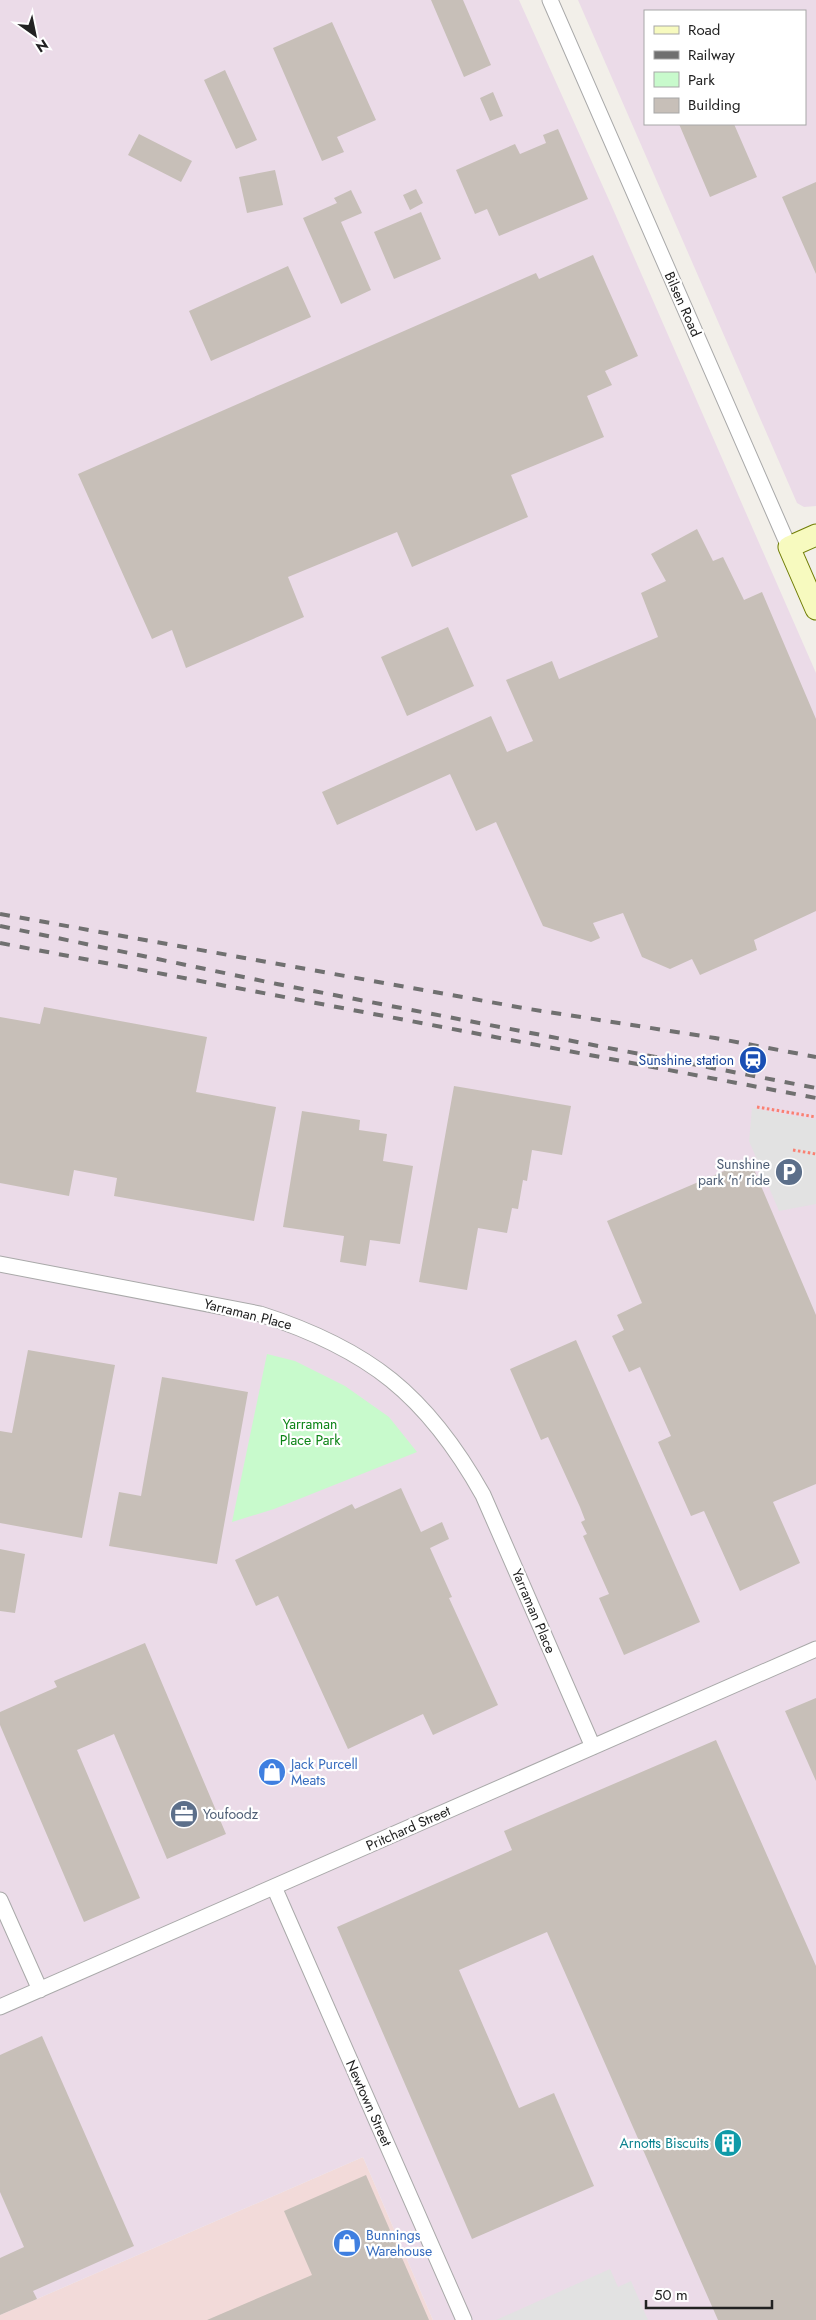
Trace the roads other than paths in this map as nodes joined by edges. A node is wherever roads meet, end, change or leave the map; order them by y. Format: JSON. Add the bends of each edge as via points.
{"nodes":[{"id":1,"x":550,"y":0,"type":"edge"},
{"id":2,"x":816,"y":535,"type":"edge"},
{"id":3,"x":789,"y":547,"type":"junction"},
{"id":4,"x":816,"y":608,"type":"edge"},
{"id":5,"x":0,"y":1264,"type":"edge"},
{"id":6,"x":816,"y":1649,"type":"edge"},
{"id":7,"x":593,"y":1747,"type":"junction"},
{"id":8,"x":274,"y":1887,"type":"junction"},
{"id":9,"x":0,"y":1900,"type":"edge"},
{"id":10,"x":40,"y":1990,"type":"junction"},
{"id":11,"x":0,"y":2007,"type":"edge"},
{"id":12,"x":464,"y":2320,"type":"edge"}],
"edges":[{"from":1,"to":3,"type":"street","name":"Bilsen Road"},
{"from":2,"to":3,"type":"street"},
{"from":3,"to":4,"type":"street","name":"Bilsen Road"},
{"from":5,"to":7,"type":"street","name":"Yarraman Place","via":[[260,1314],[302,1327],[374,1366],[406,1392],[430,1417],[467,1466],[483,1495]]},
{"from":6,"to":7,"type":"street","name":"Pritchard Street"},
{"from":7,"to":8,"type":"street","name":"Pritchard Street"},
{"from":8,"to":10,"type":"street","name":"Pritchard Street"},
{"from":8,"to":12,"type":"street","name":"Newtown Street"},
{"from":9,"to":10,"type":"street"},
{"from":10,"to":11,"type":"street","name":"Pritchard Street"}]}
